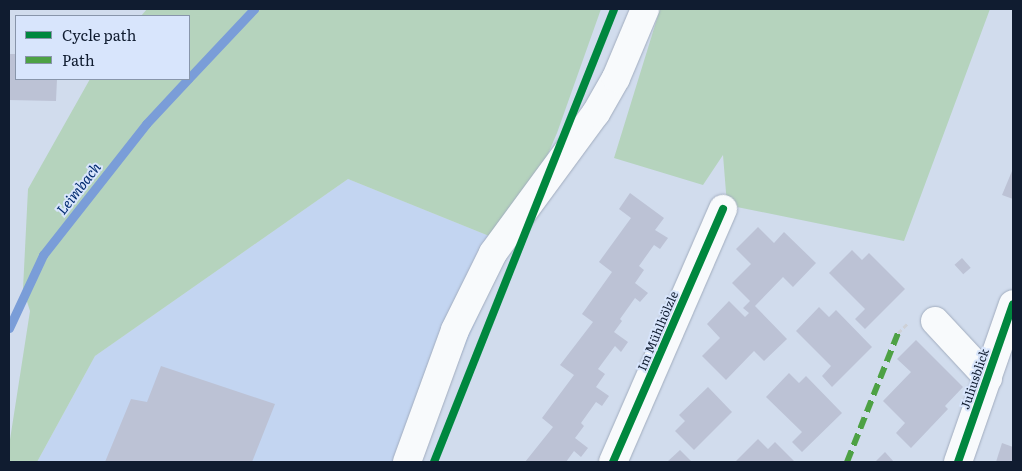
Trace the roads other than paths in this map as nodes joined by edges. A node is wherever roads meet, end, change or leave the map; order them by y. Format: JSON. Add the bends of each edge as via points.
{"nodes":[{"id":1,"x":645,"y":9,"type":"edge"},
{"id":2,"x":723,"y":210,"type":"dead end"},
{"id":3,"x":1013,"y":304,"type":"edge"},
{"id":4,"x":935,"y":321,"type":"dead end"},
{"id":5,"x":988,"y":378,"type":"junction"},
{"id":6,"x":407,"y":462,"type":"edge"},
{"id":7,"x":614,"y":462,"type":"edge"},
{"id":8,"x":958,"y":462,"type":"edge"}],
"edges":[{"from":1,"to":6,"type":"street","via":[[616,78],[596,113],[493,253],[455,330]]},
{"from":2,"to":7,"type":"street","name":"Im Mühlhölzle"},
{"from":3,"to":5,"type":"street","name":"Juliusblick"},
{"from":4,"to":5,"type":"street"},
{"from":5,"to":8,"type":"street","name":"Juliusblick"}]}
